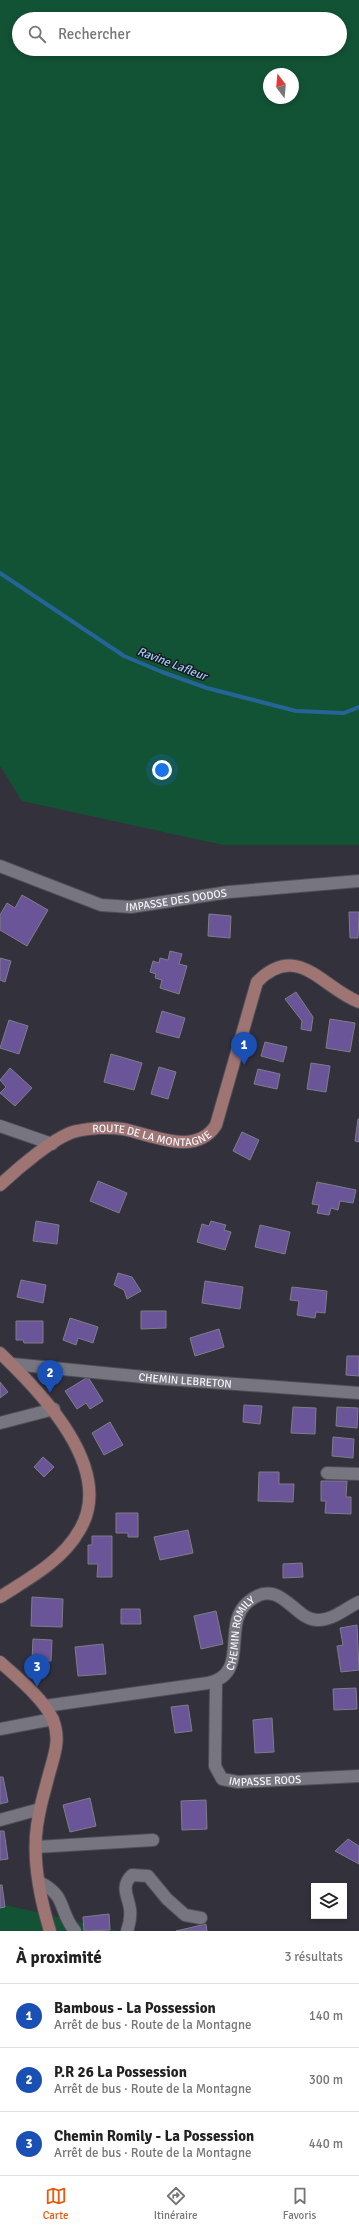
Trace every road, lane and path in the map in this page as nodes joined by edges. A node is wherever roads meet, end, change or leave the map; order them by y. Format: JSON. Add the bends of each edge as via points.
{"nodes":[{"id":1,"x":0,"y":866,"type":"edge"},
{"id":2,"x":359,"y":881,"type":"edge"},
{"id":3,"x":359,"y":1002,"type":"edge"},
{"id":4,"x":0,"y":1126,"type":"edge"},
{"id":5,"x":52,"y":1144,"type":"junction"},
{"id":6,"x":0,"y":1185,"type":"edge"},
{"id":7,"x":0,"y":1353,"type":"edge"},
{"id":8,"x":12,"y":1364,"type":"junction"},
{"id":9,"x":359,"y":1393,"type":"edge"},
{"id":10,"x":54,"y":1408,"type":"junction"},
{"id":11,"x":0,"y":1423,"type":"edge"},
{"id":12,"x":327,"y":1473,"type":"dead end"},
{"id":13,"x":359,"y":1474,"type":"edge"},
{"id":14,"x":0,"y":1596,"type":"edge"},
{"id":15,"x":359,"y":1602,"type":"edge"},
{"id":16,"x":0,"y":1662,"type":"edge"},
{"id":17,"x":216,"y":1681,"type":"junction"},
{"id":18,"x":45,"y":1706,"type":"junction"},
{"id":19,"x":53,"y":1719,"type":"junction"},
{"id":20,"x":0,"y":1729,"type":"edge"},
{"id":21,"x":359,"y":1776,"type":"edge"},
{"id":22,"x":40,"y":1809,"type":"junction"},
{"id":23,"x":0,"y":1820,"type":"edge"},
{"id":24,"x":153,"y":1840,"type":"dead end"},
{"id":25,"x":36,"y":1847,"type":"junction"},
{"id":26,"x":39,"y":1882,"type":"junction"},
{"id":27,"x":201,"y":1918,"type":"dead end"},
{"id":28,"x":50,"y":1931,"type":"edge"},
{"id":29,"x":74,"y":1931,"type":"edge"},
{"id":30,"x":127,"y":1931,"type":"edge"}],
"edges":[{"from":1,"to":2,"type":"street","name":"IMPASSE DES DODOS","via":[[101,905],[131,907],[229,892]]},
{"from":3,"to":5,"type":"main road","name":"ROUTE DE LA MONTAGNE","via":[[302,966],[272,970],[257,982],[216,1125],[211,1133],[202,1139],[184,1143],[121,1129],[92,1129],[77,1131]]},
{"from":4,"to":5,"type":"street"},
{"from":5,"to":6,"type":"main road","name":"ROUTE DE LA MONTAGNE"},
{"from":7,"to":8,"type":"main road"},
{"from":8,"to":9,"type":"street","name":"CHEMIN LEBRETON","via":[[154,1378]]},
{"from":8,"to":10,"type":"main road"},
{"from":10,"to":11,"type":"street"},
{"from":10,"to":14,"type":"main road","via":[[88,1478],[90,1496],[86,1517],[79,1532],[55,1558],[38,1573]]},
{"from":12,"to":13,"type":"street"},
{"from":15,"to":17,"type":"street","name":"CHEMIN ROMILY","via":[[328,1619],[310,1620],[285,1599],[274,1595],[255,1596],[246,1603],[236,1619],[229,1672]]},
{"from":16,"to":18,"type":"main road"},
{"from":17,"to":18,"type":"street","name":"CHEMIN ROMILY"},
{"from":17,"to":21,"type":"street","name":"IMPASSE ROOS","via":[[215,1766],[222,1779],[238,1782]]},
{"from":18,"to":19,"type":"main road"},
{"from":19,"to":20,"type":"street"},
{"from":19,"to":22,"type":"main road","via":[[58,1736],[56,1754]]},
{"from":22,"to":23,"type":"street"},
{"from":22,"to":25,"type":"main road"},
{"from":24,"to":25,"type":"street"},
{"from":25,"to":26,"type":"main road"},
{"from":26,"to":28,"type":"main road","via":[[41,1903]]},
{"from":26,"to":29,"type":"street","via":[[50,1887],[61,1900]]},
{"from":27,"to":30,"type":"street","via":[[185,1915],[167,1899],[148,1876],[132,1875],[124,1887],[130,1908]]}]}
